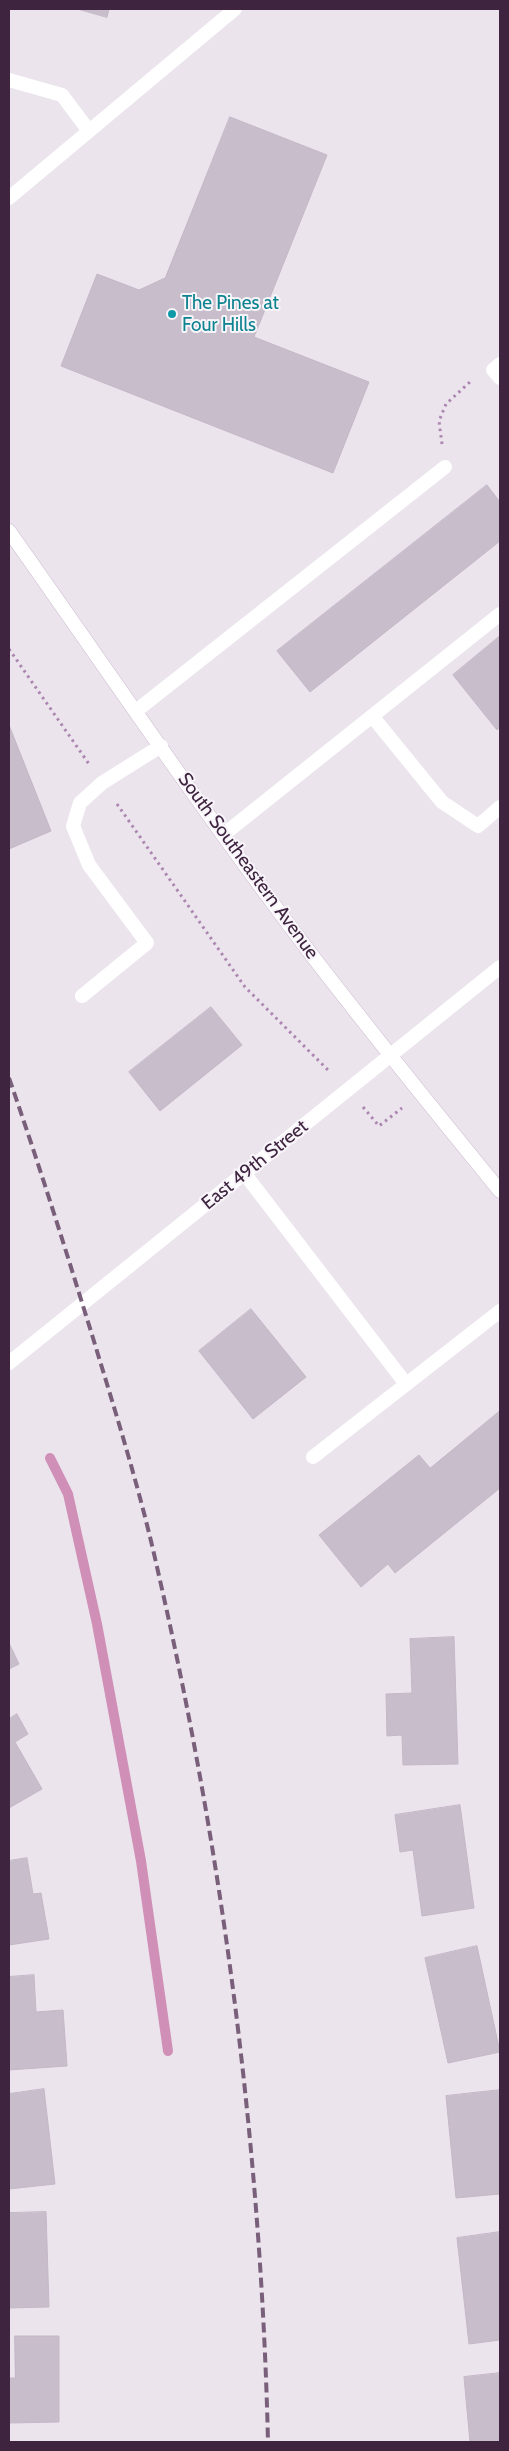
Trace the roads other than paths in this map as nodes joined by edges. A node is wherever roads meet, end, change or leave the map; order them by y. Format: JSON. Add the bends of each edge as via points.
{"nodes":[{"id":1,"x":235,"y":9,"type":"edge"},
{"id":2,"x":9,"y":80,"type":"edge"},
{"id":3,"x":89,"y":131,"type":"junction"},
{"id":4,"x":9,"y":198,"type":"edge"},
{"id":5,"x":500,"y":364,"type":"edge"},
{"id":6,"x":500,"y":378,"type":"edge"},
{"id":7,"x":445,"y":467,"type":"road end"},
{"id":8,"x":9,"y":531,"type":"edge"},
{"id":9,"x":500,"y":614,"type":"edge"},
{"id":10,"x":136,"y":712,"type":"junction"},
{"id":11,"x":372,"y":716,"type":"junction"},
{"id":12,"x":161,"y":746,"type":"junction"},
{"id":13,"x":500,"y":807,"type":"edge"},
{"id":14,"x":223,"y":835,"type":"junction"},
{"id":15,"x":500,"y":967,"type":"edge"},
{"id":16,"x":82,"y":996,"type":"dead end"},
{"id":17,"x":391,"y":1055,"type":"junction"},
{"id":18,"x":244,"y":1173,"type":"junction"},
{"id":19,"x":500,"y":1191,"type":"edge"},
{"id":20,"x":500,"y":1311,"type":"edge"},
{"id":21,"x":9,"y":1363,"type":"edge"},
{"id":22,"x":406,"y":1384,"type":"junction"},
{"id":23,"x":313,"y":1457,"type":"dead end"}],
"edges":[{"from":1,"to":3,"type":"main road"},
{"from":2,"to":3,"type":"main road","via":[[62,95]]},
{"from":3,"to":4,"type":"main road"},
{"from":5,"to":6,"type":"main road","via":[[494,370]]},
{"from":7,"to":10,"type":"main road"},
{"from":8,"to":10,"type":"main road","name":"South Southeastern Avenue"},
{"from":9,"to":11,"type":"main road"},
{"from":10,"to":12,"type":"main road","name":"South Southeastern Avenue"},
{"from":11,"to":13,"type":"main road","via":[[442,802],[478,826]]},
{"from":11,"to":14,"type":"main road"},
{"from":12,"to":14,"type":"main road","name":"South Southeastern Avenue"},
{"from":12,"to":16,"type":"main road","via":[[102,783],[80,803],[73,826],[89,865],[147,943]]},
{"from":14,"to":17,"type":"main road","name":"South Southeastern Avenue"},
{"from":15,"to":17,"type":"main road","name":"East 49th Street"},
{"from":17,"to":18,"type":"main road","name":"East 49th Street"},
{"from":17,"to":19,"type":"main road","name":"South Southeastern Avenue"},
{"from":18,"to":21,"type":"main road","name":"East 49th Street"},
{"from":18,"to":22,"type":"main road"},
{"from":20,"to":22,"type":"main road"},
{"from":22,"to":23,"type":"main road"}]}
